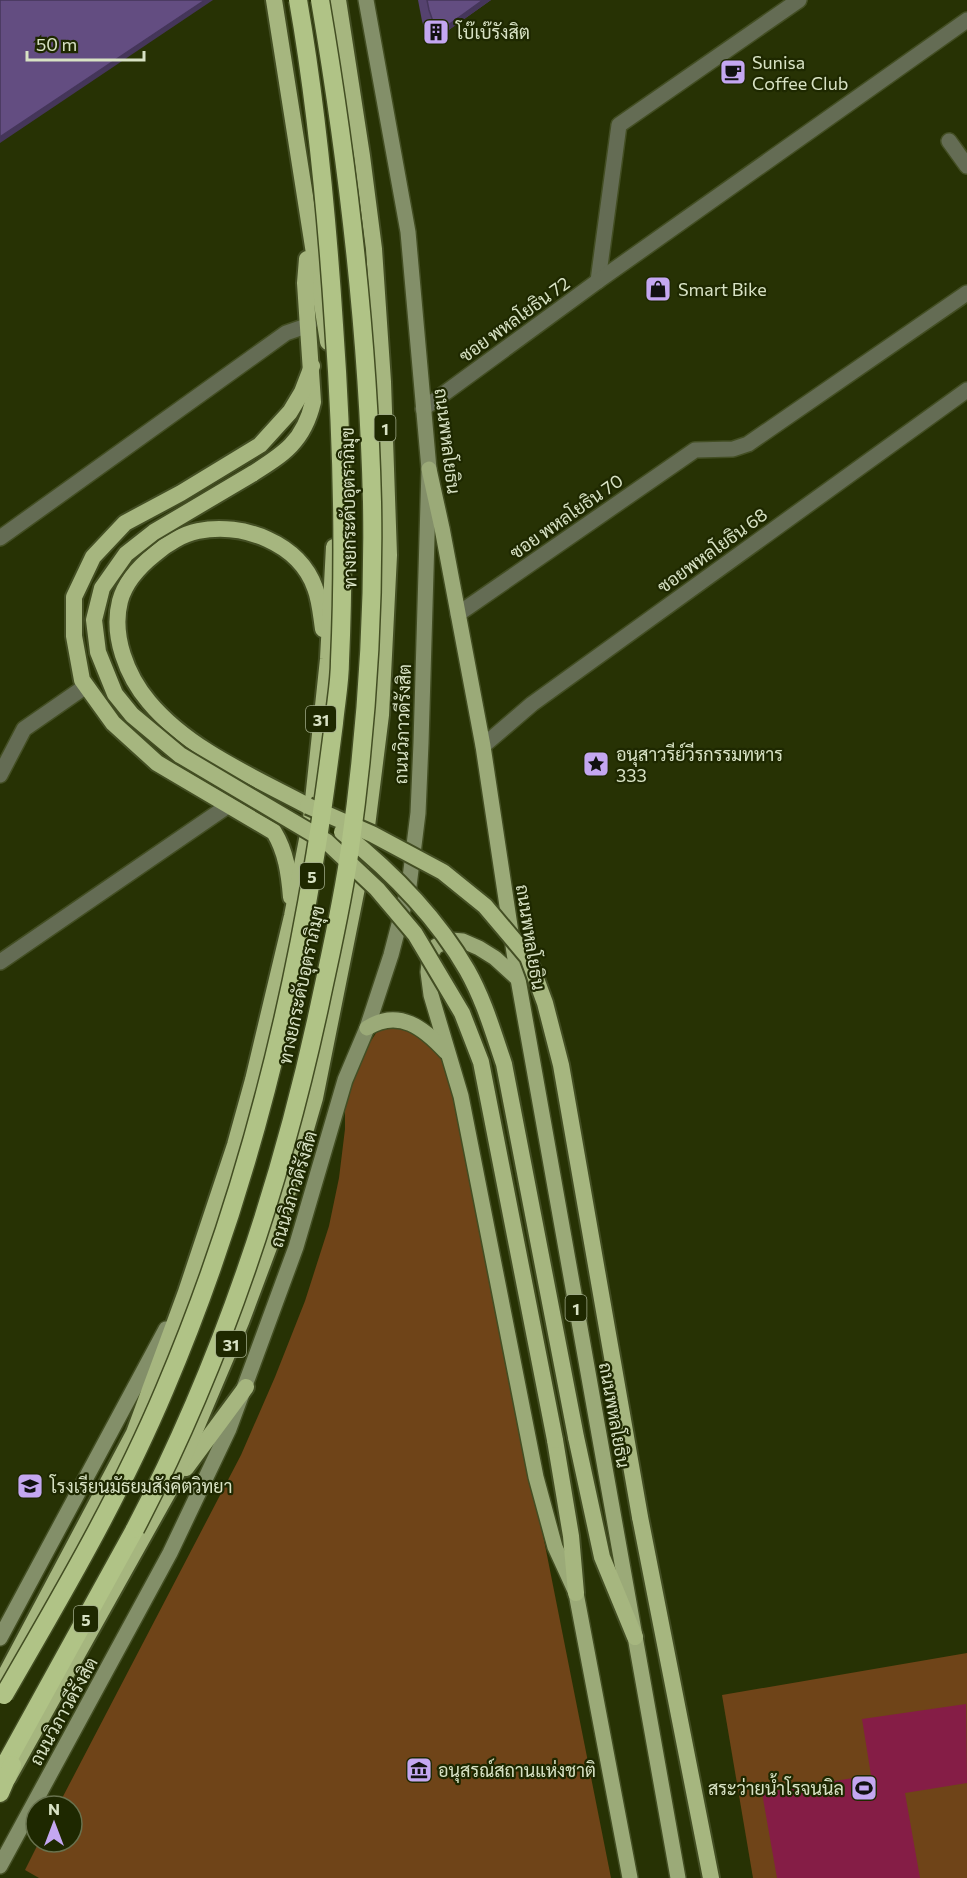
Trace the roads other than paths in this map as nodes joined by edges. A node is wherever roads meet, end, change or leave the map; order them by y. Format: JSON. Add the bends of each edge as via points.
{"nodes":[{"id":1,"x":274,"y":0,"type":"edge"},
{"id":2,"x":298,"y":0,"type":"edge"},
{"id":3,"x":320,"y":0,"type":"edge"},
{"id":4,"x":338,"y":0,"type":"edge"},
{"id":5,"x":366,"y":0,"type":"edge"},
{"id":6,"x":799,"y":0,"type":"edge"},
{"id":7,"x":967,"y":20,"type":"edge"},
{"id":8,"x":949,"y":141,"type":"dead end"},
{"id":9,"x":967,"y":166,"type":"edge"},
{"id":10,"x":310,"y":235,"type":"junction"},
{"id":11,"x":598,"y":281,"type":"junction"},
{"id":12,"x":967,"y":294,"type":"edge"},
{"id":13,"x":309,"y":325,"type":"junction"},
{"id":14,"x":312,"y":366,"type":"junction"},
{"id":15,"x":967,"y":390,"type":"edge"},
{"id":16,"x":423,"y":410,"type":"junction"},
{"id":17,"x":429,"y":470,"type":"junction"},
{"id":18,"x":0,"y":538,"type":"edge"},
{"id":19,"x":458,"y":614,"type":"junction"},
{"id":20,"x":328,"y":659,"type":"junction"},
{"id":21,"x":86,"y":686,"type":"junction"},
{"id":22,"x":483,"y":746,"type":"junction"},
{"id":23,"x":0,"y":775,"type":"edge"},
{"id":24,"x":229,"y":805,"type":"junction"},
{"id":25,"x":308,"y":806,"type":"junction"},
{"id":26,"x":363,"y":858,"type":"joint"},
{"id":27,"x":292,"y":916,"type":"junction"},
{"id":28,"x":0,"y":962,"type":"edge"},
{"id":29,"x":518,"y":979,"type":"junction"},
{"id":30,"x":367,"y":1028,"type":"junction"},
{"id":31,"x":450,"y":1057,"type":"junction"},
{"id":32,"x":186,"y":1292,"type":"junction"},
{"id":33,"x":246,"y":1387,"type":"junction"},
{"id":34,"x":171,"y":1487,"type":"junction"},
{"id":35,"x":576,"y":1593,"type":"junction"},
{"id":36,"x":635,"y":1637,"type":"junction"},
{"id":37,"x":0,"y":1638,"type":"edge"},
{"id":38,"x":1,"y":1696,"type":"edge"},
{"id":39,"x":37,"y":1709,"type":"junction"},
{"id":40,"x":0,"y":1774,"type":"edge"},
{"id":41,"x":0,"y":1793,"type":"edge"},
{"id":42,"x":0,"y":1866,"type":"edge"},
{"id":43,"x":630,"y":1878,"type":"edge"},
{"id":44,"x":678,"y":1878,"type":"edge"},
{"id":45,"x":711,"y":1878,"type":"edge"}],
"edges":[{"from":1,"to":10,"type":"highway"},
{"from":2,"to":38,"type":"highway","name":"ทางยกระดับอุตราภิมุข","number":"5","bridge":true,"via":[[320,144],[329,244],[339,395],[342,529],[340,665],[324,806],[301,944],[243,1173],[165,1390],[76,1572]]},
{"from":3,"to":39,"type":"highway","name":"ทางยกระดับอุตราภิมุข","number":"5","bridge":true,"via":[[359,294],[372,504],[364,726],[350,850],[304,1076],[238,1293],[157,1486]]},
{"from":4,"to":26,"type":"highway","number":"1","via":[[374,249],[389,555],[381,714]]},
{"from":5,"to":16,"type":"main road","name":"ถนนพหลโยธิน","number":"1","via":[[408,232]]},
{"from":6,"to":11,"type":"street","via":[[619,124]]},
{"from":7,"to":11,"type":"street","name":"ซอย พหลโยธิน 72"},
{"from":8,"to":9,"type":"street"},
{"from":10,"to":13,"type":"highway","via":[[306,283]]},
{"from":10,"to":20,"type":"highway","via":[[334,392],[334,566]]},
{"from":11,"to":16,"type":"street","name":"ซอย พหลโยธิน 72"},
{"from":12,"to":19,"type":"street","name":"ซอย พหลโยธิน 70","via":[[748,444],[695,450]]},
{"from":13,"to":14,"type":"highway"},
{"from":13,"to":18,"type":"street","via":[[286,333]]},
{"from":14,"to":21,"type":"highway","via":[[290,411],[260,445],[125,523],[93,557],[74,597],[74,636]]},
{"from":14,"to":35,"type":"highway","bridge":true,"via":[[310,416],[303,431],[282,455],[154,532],[126,554],[102,588],[94,620],[98,652],[116,694],[132,715],[180,755],[327,842],[377,890],[415,934],[462,1013],[481,1062],[555,1440]]},
{"from":15,"to":22,"type":"street","name":"ซอยพหลโยธิน 68","via":[[532,704]]},
{"from":16,"to":17,"type":"main road","name":"ถนนพหลโยธิน","number":"1"},
{"from":17,"to":19,"type":"main road","name":"ถนนพหลโยธิน","number":"1"},
{"from":17,"to":30,"type":"main road","name":"ถนนวิภาวดีรังสิต","number":"31","via":[[418,813],[409,886]]},
{"from":19,"to":22,"type":"main road","name":"ถนนพหลโยธิน","number":"1"},
{"from":20,"to":25,"type":"highway","via":[[315,588],[306,571],[274,542],[252,534],[231,529],[198,531],[162,548],[130,580],[120,600],[117,620],[121,650],[132,679],[150,703],[193,741]]},
{"from":20,"to":27,"type":"highway","number":"31","via":[[311,819]]},
{"from":21,"to":23,"type":"street","via":[[24,729]]},
{"from":21,"to":24,"type":"highway","via":[[113,723],[157,763]]},
{"from":22,"to":29,"type":"main road","name":"ถนนพหลโยธิน","number":"1"},
{"from":24,"to":27,"type":"highway","via":[[274,832],[283,846]]},
{"from":24,"to":28,"type":"street"},
{"from":25,"to":36,"type":"highway","bridge":true,"via":[[378,860],[415,899],[468,971],[488,1013],[504,1064],[602,1557]]},
{"from":25,"to":45,"type":"highway","bridge":true,"via":[[443,872],[485,906],[528,957],[561,1065],[640,1517]]},
{"from":26,"to":34,"type":"highway","name":"ถนนวิภาวดีรังสิต","number":"31","via":[[315,1098],[281,1215],[241,1322]]},
{"from":27,"to":32,"type":"highway","number":"31","via":[[235,1145]]},
{"from":29,"to":31,"type":"main road","via":[[495,958],[463,941],[451,940],[436,946],[430,955],[428,972]]},
{"from":29,"to":36,"type":"main road","name":"ถนนพหลโยธิน","number":"1"},
{"from":30,"to":31,"type":"main road","via":[[378,1021],[408,1022],[424,1030]]},
{"from":30,"to":33,"type":"main road","name":"ถนนวิภาวดีรังสิต","number":"31","via":[[345,1080],[296,1247]]},
{"from":31,"to":35,"type":"main road","via":[[536,1477],[555,1547]]},
{"from":32,"to":37,"type":"main road","number":"31"},
{"from":32,"to":38,"type":"highway","number":"31","via":[[134,1433]]},
{"from":33,"to":34,"type":"highway"},
{"from":33,"to":42,"type":"main road","name":"ถนนวิภาวดีรังสิต","number":"31","via":[[170,1553]]},
{"from":34,"to":41,"type":"highway","name":"ถนนวิภาวดีรังสิต","number":"31"},
{"from":35,"to":43,"type":"main road"},
{"from":36,"to":44,"type":"main road","name":"ถนนพหลโยธิน","number":"1"},
{"from":39,"to":40,"type":"highway","name":"ทางยกระดับอุตราภิมุข","number":"5"},
{"from":39,"to":41,"type":"highway","number":"5"}]}
